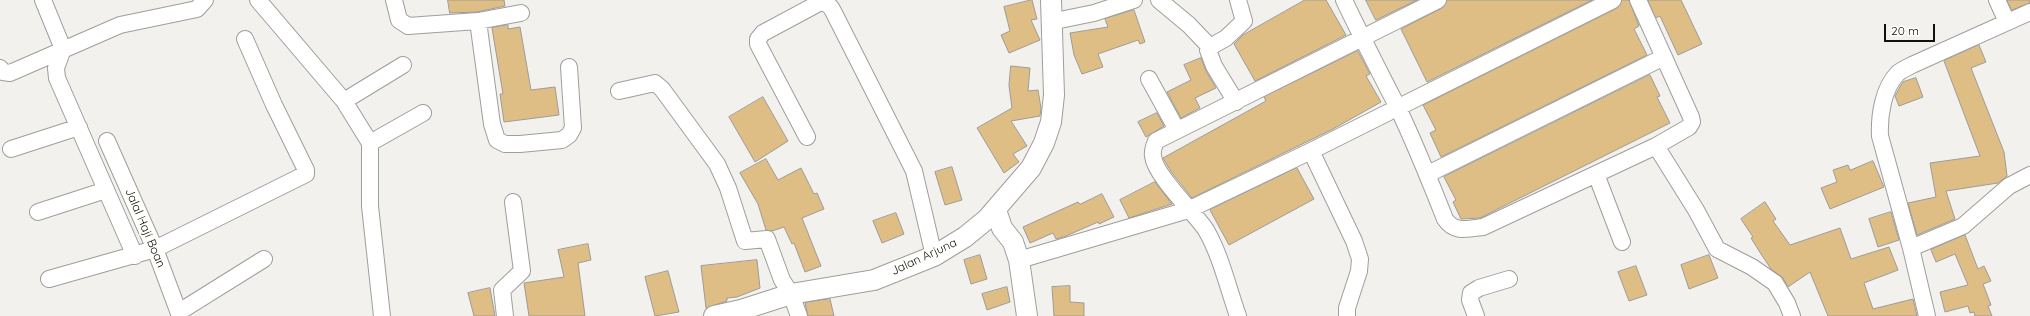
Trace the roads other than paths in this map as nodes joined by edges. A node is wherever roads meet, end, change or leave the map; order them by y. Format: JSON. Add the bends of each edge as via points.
{"nodes":[{"id":1,"x":43,"y":0,"type":"edge"},
{"id":2,"x":205,"y":0,"type":"edge"},
{"id":3,"x":258,"y":0,"type":"edge"},
{"id":4,"x":394,"y":0,"type":"edge"},
{"id":5,"x":1051,"y":0,"type":"edge"},
{"id":6,"x":1134,"y":0,"type":"edge"},
{"id":7,"x":1159,"y":0,"type":"edge"},
{"id":8,"x":1238,"y":0,"type":"edge"},
{"id":9,"x":1344,"y":0,"type":"edge"},
{"id":10,"x":1438,"y":0,"type":"edge"},
{"id":11,"x":1613,"y":0,"type":"edge"},
{"id":12,"x":1638,"y":0,"type":"edge"},
{"id":13,"x":1997,"y":0,"type":"edge"},
{"id":14,"x":824,"y":1,"type":"edge"},
{"id":15,"x":2030,"y":12,"type":"edge"},
{"id":16,"x":521,"y":13,"type":"dead end"},
{"id":17,"x":478,"y":21,"type":"junction"},
{"id":18,"x":1050,"y":22,"type":"junction"},
{"id":19,"x":2007,"y":22,"type":"junction"},
{"id":20,"x":1361,"y":38,"type":"junction"},
{"id":21,"x":245,"y":39,"type":"dead end"},
{"id":22,"x":1210,"y":47,"type":"junction"},
{"id":23,"x":63,"y":49,"type":"junction"},
{"id":24,"x":1664,"y":57,"type":"junction"},
{"id":25,"x":403,"y":65,"type":"dead end"},
{"id":26,"x":569,"y":67,"type":"dead end"},
{"id":27,"x":0,"y":68,"type":"edge"},
{"id":28,"x":1149,"y":79,"type":"dead end"},
{"id":29,"x":619,"y":90,"type":"dead end"},
{"id":30,"x":344,"y":101,"type":"junction"},
{"id":31,"x":1236,"y":102,"type":"junction"},
{"id":32,"x":1397,"y":107,"type":"junction"},
{"id":33,"x":423,"y":113,"type":"dead end"},
{"id":34,"x":79,"y":128,"type":"junction"},
{"id":35,"x":1177,"y":130,"type":"junction"},
{"id":36,"x":807,"y":137,"type":"dead end"},
{"id":37,"x":107,"y":140,"type":"dead end"},
{"id":38,"x":370,"y":143,"type":"junction"},
{"id":39,"x":1656,"y":146,"type":"junction"},
{"id":40,"x":12,"y":149,"type":"dead end"},
{"id":41,"x":1311,"y":151,"type":"junction"},
{"id":42,"x":1428,"y":174,"type":"junction"},
{"id":43,"x":1596,"y":174,"type":"junction"},
{"id":44,"x":2030,"y":175,"type":"edge"},
{"id":45,"x":106,"y":190,"type":"junction"},
{"id":46,"x":513,"y":202,"type":"dead end"},
{"id":47,"x":1188,"y":210,"type":"junction"},
{"id":48,"x":38,"y":212,"type":"dead end"},
{"id":49,"x":995,"y":219,"type":"junction"},
{"id":50,"x":1622,"y":242,"type":"dead end"},
{"id":51,"x":1911,"y":248,"type":"junction"},
{"id":52,"x":155,"y":249,"type":"junction"},
{"id":53,"x":135,"y":256,"type":"junction"},
{"id":54,"x":934,"y":256,"type":"junction"},
{"id":55,"x":264,"y":259,"type":"dead end"},
{"id":56,"x":1019,"y":260,"type":"junction"},
{"id":57,"x":49,"y":279,"type":"dead end"},
{"id":58,"x":1509,"y":279,"type":"dead end"},
{"id":59,"x":791,"y":294,"type":"junction"},
{"id":60,"x":180,"y":314,"type":"edge"},
{"id":61,"x":382,"y":316,"type":"edge"},
{"id":62,"x":505,"y":316,"type":"edge"},
{"id":63,"x":714,"y":316,"type":"edge"},
{"id":64,"x":799,"y":316,"type":"edge"},
{"id":65,"x":1027,"y":316,"type":"edge"},
{"id":66,"x":1238,"y":316,"type":"edge"},
{"id":67,"x":1347,"y":316,"type":"edge"},
{"id":68,"x":1476,"y":316,"type":"edge"},
{"id":69,"x":1792,"y":316,"type":"edge"},
{"id":70,"x":1927,"y":316,"type":"edge"}],
"edges":[{"from":1,"to":23,"type":"street"},
{"from":2,"to":23,"type":"street","via":[[197,9],[120,25]]},
{"from":3,"to":30,"type":"street"},
{"from":4,"to":17,"type":"street","via":[[399,20],[408,26]]},
{"from":5,"to":18,"type":"street","name":"Jalan Arjuna"},
{"from":6,"to":18,"type":"street","via":[[1094,13]]},
{"from":7,"to":22,"type":"street"},
{"from":8,"to":22,"type":"street","via":[[1244,22],[1226,38]]},
{"from":9,"to":20,"type":"street"},
{"from":10,"to":20,"type":"street"},
{"from":11,"to":32,"type":"street"},
{"from":12,"to":24,"type":"street"},
{"from":13,"to":19,"type":"street"},
{"from":14,"to":36,"type":"street","via":[[758,36],[758,44]]},
{"from":14,"to":54,"type":"street","via":[[833,11],[914,171]]},
{"from":15,"to":19,"type":"street"},
{"from":16,"to":17,"type":"street"},
{"from":17,"to":26,"type":"street","via":[[492,124],[497,140],[505,144],[556,140],[569,135],[573,128]]},
{"from":18,"to":49,"type":"street","name":"Jalan Arjuna","via":[[1054,95],[1051,122],[1031,168]]},
{"from":19,"to":51,"type":"street","via":[[1912,65],[1898,73],[1889,87],[1879,120],[1880,136]]},
{"from":20,"to":31,"type":"street"},
{"from":20,"to":32,"type":"street"},
{"from":21,"to":52,"type":"street","via":[[306,174]]},
{"from":22,"to":31,"type":"street","via":[[1209,52],[1214,66]]},
{"from":23,"to":27,"type":"street","via":[[10,73],[3,72]]},
{"from":23,"to":34,"type":"street","via":[[56,68],[57,78]]},
{"from":24,"to":39,"type":"street","via":[[1692,122],[1685,131]]},
{"from":24,"to":42,"type":"street"},
{"from":25,"to":30,"type":"street"},
{"from":28,"to":35,"type":"street"},
{"from":29,"to":59,"type":"street","via":[[655,83],[662,89],[717,164],[728,188],[745,241],[767,239],[782,280]]},
{"from":30,"to":38,"type":"street"},
{"from":31,"to":35,"type":"street"},
{"from":32,"to":41,"type":"street"},
{"from":32,"to":42,"type":"street"},
{"from":33,"to":38,"type":"street"},
{"from":34,"to":40,"type":"street"},
{"from":34,"to":45,"type":"street"},
{"from":35,"to":47,"type":"street","via":[[1156,141],[1153,157]]},
{"from":37,"to":52,"type":"street","name":"Jalal Haji Boan"},
{"from":38,"to":61,"type":"street","via":[[370,206]]},
{"from":39,"to":43,"type":"street"},
{"from":39,"to":69,"type":"street","via":[[1717,249],[1752,267],[1775,283]]},
{"from":41,"to":47,"type":"street"},
{"from":41,"to":67,"type":"street","via":[[1360,259]]},
{"from":42,"to":43,"type":"street","via":[[1448,224],[1460,229],[1483,227]]},
{"from":43,"to":50,"type":"street"},
{"from":44,"to":51,"type":"street","via":[[2009,186],[1963,226]]},
{"from":45,"to":48,"type":"street"},
{"from":45,"to":53,"type":"street"},
{"from":46,"to":62,"type":"street","via":[[522,271],[502,290]]},
{"from":47,"to":56,"type":"street"},
{"from":47,"to":66,"type":"street","via":[[1212,241]]},
{"from":49,"to":54,"type":"street","name":"Jalan Arjuna"},
{"from":49,"to":56,"type":"street","via":[[1012,242]]},
{"from":51,"to":70,"type":"street"},
{"from":52,"to":53,"type":"street"},
{"from":52,"to":60,"type":"street","name":"Jalal Haji Boan"},
{"from":53,"to":57,"type":"street"},
{"from":54,"to":59,"type":"street","name":"Jalan Arjuna","via":[[874,280]]},
{"from":55,"to":60,"type":"street"},
{"from":56,"to":65,"type":"street"},
{"from":58,"to":68,"type":"street","via":[[1471,293],[1470,300]]},
{"from":59,"to":63,"type":"street","name":"Jalan Arjuna"},
{"from":59,"to":64,"type":"street"}]}
